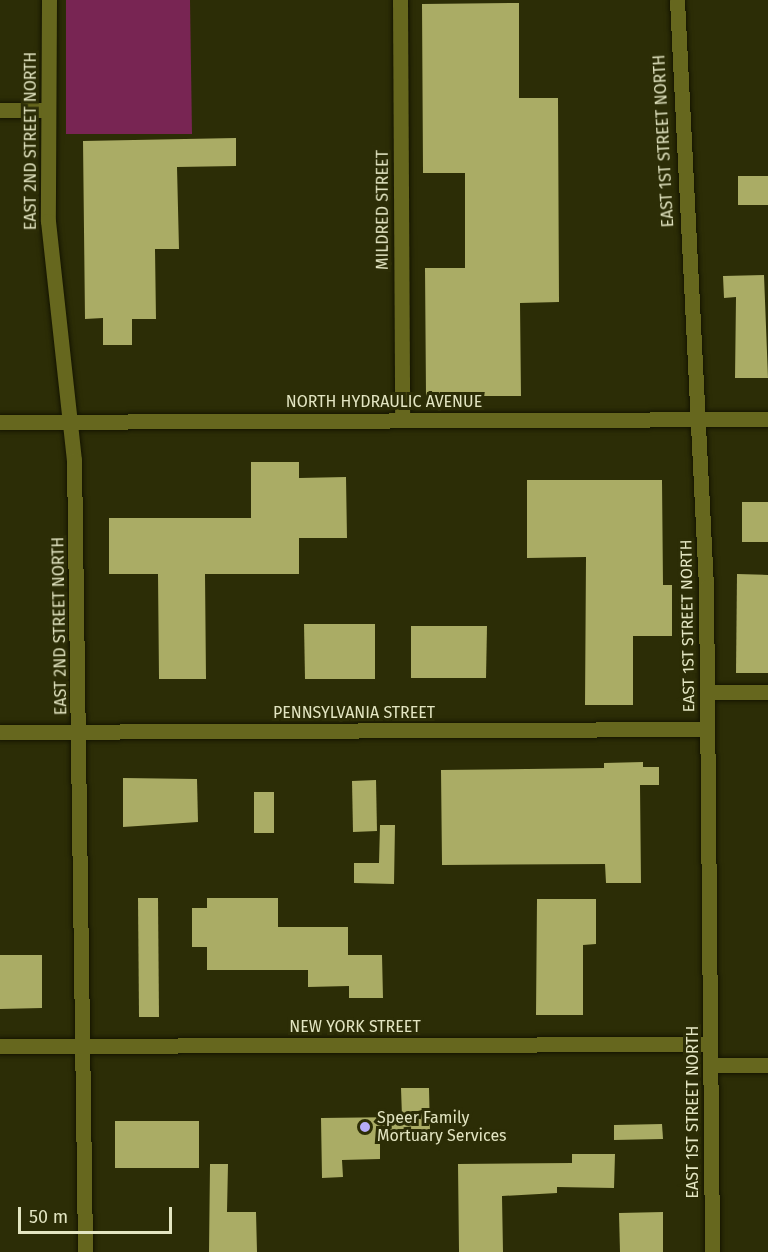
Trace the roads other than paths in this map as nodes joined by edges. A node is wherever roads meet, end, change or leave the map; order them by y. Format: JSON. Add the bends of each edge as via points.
{"nodes":[{"id":1,"x":49,"y":0,"type":"edge"},
{"id":2,"x":400,"y":0,"type":"edge"},
{"id":3,"x":677,"y":0,"type":"edge"},
{"id":4,"x":0,"y":110,"type":"edge"},
{"id":5,"x":48,"y":110,"type":"junction"},
{"id":6,"x":699,"y":419,"type":"junction"},
{"id":7,"x":768,"y":419,"type":"edge"},
{"id":8,"x":402,"y":420,"type":"junction"},
{"id":9,"x":0,"y":422,"type":"edge"},
{"id":10,"x":70,"y":422,"type":"junction"},
{"id":11,"x":707,"y":692,"type":"junction"},
{"id":12,"x":768,"y":692,"type":"edge"},
{"id":13,"x":707,"y":729,"type":"junction"},
{"id":14,"x":0,"y":732,"type":"edge"},
{"id":15,"x":80,"y":732,"type":"junction"},
{"id":16,"x":710,"y":1044,"type":"junction"},
{"id":17,"x":0,"y":1046,"type":"edge"},
{"id":18,"x":83,"y":1046,"type":"junction"},
{"id":19,"x":710,"y":1065,"type":"junction"},
{"id":20,"x":768,"y":1065,"type":"edge"},
{"id":21,"x":85,"y":1252,"type":"edge"},
{"id":22,"x":712,"y":1252,"type":"edge"}],
"edges":[{"from":1,"to":5,"type":"street","name":"EAST 2ND STREET NORTH"},
{"from":2,"to":8,"type":"street","name":"MILDRED STREET"},
{"from":3,"to":6,"type":"street","name":"EAST 1ST STREET NORTH"},
{"from":4,"to":5,"type":"street"},
{"from":5,"to":10,"type":"street","name":"EAST 2ND STREET NORTH","via":[[48,221]]},
{"from":6,"to":7,"type":"street","name":"NORTH HYDRAULIC AVENUE"},
{"from":6,"to":8,"type":"street","name":"NORTH HYDRAULIC AVENUE"},
{"from":6,"to":11,"type":"street","name":"EAST 1ST STREET NORTH"},
{"from":8,"to":10,"type":"street","name":"NORTH HYDRAULIC AVENUE"},
{"from":9,"to":10,"type":"street","name":"NORTH HYDRAULIC AVENUE"},
{"from":10,"to":15,"type":"street","name":"EAST 2ND STREET NORTH"},
{"from":11,"to":12,"type":"street"},
{"from":11,"to":13,"type":"street","name":"EAST 1ST STREET NORTH"},
{"from":13,"to":15,"type":"street","name":"PENNSYLVANIA STREET"},
{"from":13,"to":16,"type":"street","name":"EAST 1ST STREET NORTH"},
{"from":14,"to":15,"type":"street","name":"PENNSYLVANIA STREET"},
{"from":15,"to":18,"type":"street","name":"EAST 2ND STREET NORTH"},
{"from":16,"to":18,"type":"street","name":"NEW YORK STREET"},
{"from":16,"to":19,"type":"street","name":"EAST 1ST STREET NORTH"},
{"from":17,"to":18,"type":"street","name":"NEW YORK STREET"},
{"from":18,"to":21,"type":"street","name":"EAST 2ND STREET NORTH"},
{"from":19,"to":20,"type":"street"},
{"from":19,"to":22,"type":"street","name":"EAST 1ST STREET NORTH"}]}
